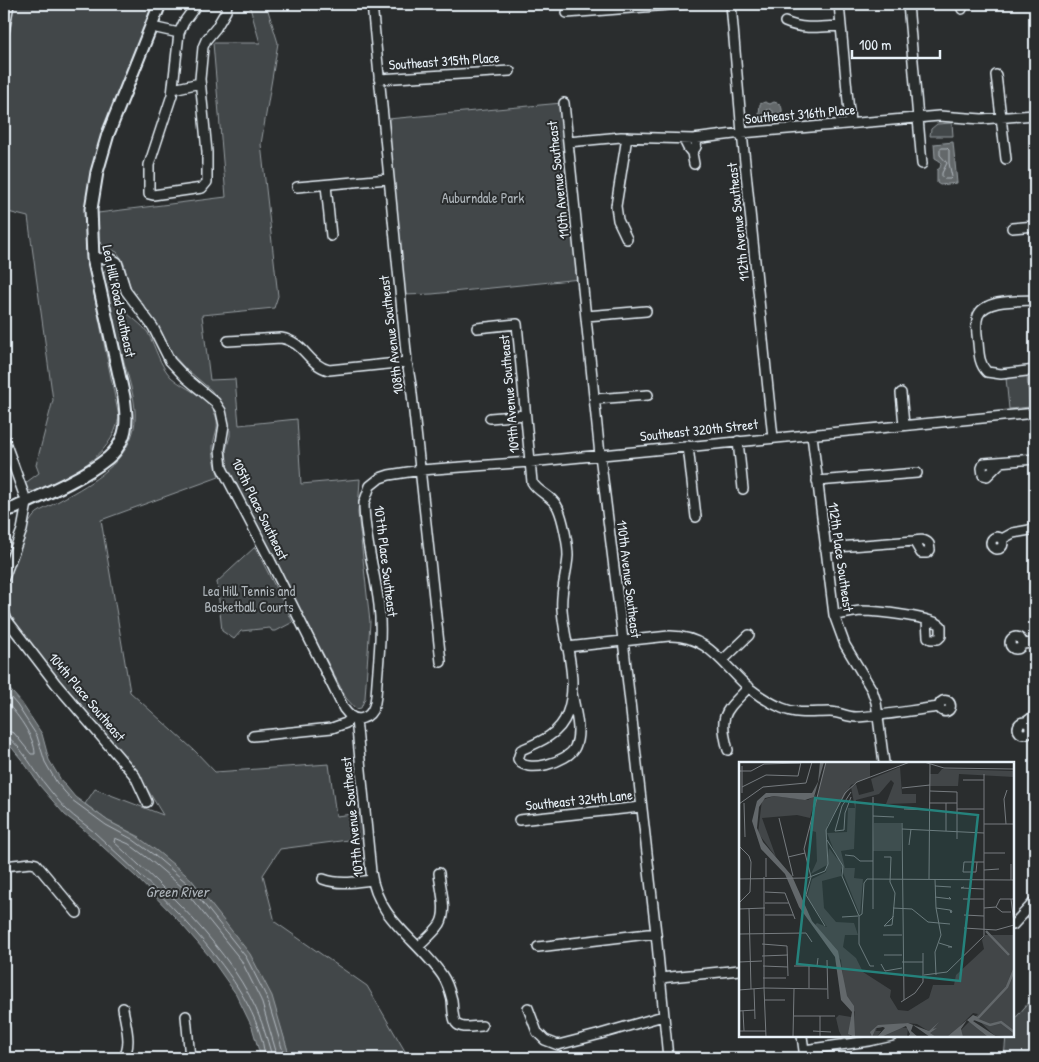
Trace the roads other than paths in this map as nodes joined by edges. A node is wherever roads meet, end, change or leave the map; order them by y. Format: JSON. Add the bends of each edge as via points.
{"nodes":[{"id":1,"x":8,"y":4,"type":"edge"},
{"id":2,"x":160,"y":4,"type":"edge"},
{"id":3,"x":197,"y":4,"type":"edge"},
{"id":4,"x":226,"y":4,"type":"edge"},
{"id":5,"x":372,"y":4,"type":"edge"},
{"id":6,"x":682,"y":4,"type":"edge"},
{"id":7,"x":732,"y":4,"type":"edge"},
{"id":8,"x":839,"y":4,"type":"edge"},
{"id":9,"x":908,"y":4,"type":"edge"},
{"id":10,"x":567,"y":14,"type":"dead end"},
{"id":11,"x":785,"y":22,"type":"dead end"},
{"id":12,"x":841,"y":26,"type":"junction"},
{"id":13,"x":152,"y":27,"type":"junction"},
{"id":14,"x":4,"y":32,"type":"edge"},
{"id":15,"x":179,"y":33,"type":"junction"},
{"id":16,"x":510,"y":71,"type":"dead end"},
{"id":17,"x":996,"y":76,"type":"dead end"},
{"id":18,"x":379,"y":79,"type":"junction"},
{"id":19,"x":200,"y":84,"type":"junction"},
{"id":20,"x":173,"y":88,"type":"junction"},
{"id":21,"x":564,"y":103,"type":"dead end"},
{"id":22,"x":1035,"y":115,"type":"edge"},
{"id":23,"x":918,"y":118,"type":"junction"},
{"id":24,"x":1002,"y":118,"type":"junction"},
{"id":25,"x":850,"y":123,"type":"junction"},
{"id":26,"x":742,"y":133,"type":"junction"},
{"id":27,"x":627,"y":137,"type":"junction"},
{"id":28,"x":698,"y":139,"type":"junction"},
{"id":29,"x":684,"y":140,"type":"junction"},
{"id":30,"x":568,"y":142,"type":"junction"},
{"id":31,"x":692,"y":153,"type":"junction"},
{"id":32,"x":1006,"y":159,"type":"dead end"},
{"id":33,"x":694,"y":164,"type":"dead end"},
{"id":34,"x":922,"y":164,"type":"dead end"},
{"id":35,"x":388,"y":179,"type":"junction"},
{"id":36,"x":326,"y":185,"type":"junction"},
{"id":37,"x":297,"y":188,"type":"dead end"},
{"id":38,"x":1035,"y":226,"type":"edge"},
{"id":39,"x":1012,"y":228,"type":"dead end"},
{"id":40,"x":331,"y":236,"type":"dead end"},
{"id":41,"x":627,"y":239,"type":"dead end"},
{"id":42,"x":93,"y":258,"type":"junction"},
{"id":43,"x":1035,"y":300,"type":"edge"},
{"id":44,"x":646,"y":311,"type":"dead end"},
{"id":45,"x":586,"y":316,"type":"junction"},
{"id":46,"x":477,"y":328,"type":"dead end"},
{"id":47,"x":228,"y":340,"type":"dead end"},
{"id":48,"x":407,"y":362,"type":"junction"},
{"id":49,"x":1035,"y":370,"type":"edge"},
{"id":50,"x":901,"y":392,"type":"dead end"},
{"id":51,"x":648,"y":395,"type":"dead end"},
{"id":52,"x":595,"y":399,"type":"junction"},
{"id":53,"x":1035,"y":414,"type":"edge"},
{"id":54,"x":525,"y":415,"type":"junction"},
{"id":55,"x":490,"y":418,"type":"dead end"},
{"id":56,"x":904,"y":425,"type":"junction"},
{"id":57,"x":812,"y":435,"type":"junction"},
{"id":58,"x":773,"y":438,"type":"junction"},
{"id":59,"x":4,"y":440,"type":"edge"},
{"id":60,"x":738,"y":441,"type":"junction"},
{"id":61,"x":688,"y":446,"type":"junction"},
{"id":62,"x":600,"y":455,"type":"junction"},
{"id":63,"x":1035,"y":460,"type":"edge"},
{"id":64,"x":530,"y":462,"type":"junction"},
{"id":65,"x":1001,"y":462,"type":"dead end"},
{"id":66,"x":421,"y":470,"type":"junction"},
{"id":67,"x":917,"y":473,"type":"dead end"},
{"id":68,"x":817,"y":481,"type":"junction"},
{"id":69,"x":370,"y":486,"type":"joint"},
{"id":70,"x":743,"y":489,"type":"dead end"},
{"id":71,"x":27,"y":503,"type":"junction"},
{"id":72,"x":4,"y":511,"type":"edge"},
{"id":73,"x":696,"y":517,"type":"dead end"},
{"id":74,"x":1035,"y":529,"type":"edge"},
{"id":75,"x":1002,"y":539,"type":"dead end"},
{"id":76,"x":914,"y":541,"type":"dead end"},
{"id":77,"x":826,"y":548,"type":"junction"},
{"id":78,"x":4,"y":578,"type":"edge"},
{"id":79,"x":4,"y":612,"type":"edge"},
{"id":80,"x":834,"y":615,"type":"junction"},
{"id":81,"x":927,"y":620,"type":"dead end"},
{"id":82,"x":749,"y":635,"type":"dead end"},
{"id":83,"x":623,"y":640,"type":"junction"},
{"id":84,"x":1035,"y":643,"type":"edge"},
{"id":85,"x":1022,"y":644,"type":"dead end"},
{"id":86,"x":567,"y":647,"type":"junction"},
{"id":87,"x":723,"y":660,"type":"junction"},
{"id":88,"x":442,"y":662,"type":"dead end"},
{"id":89,"x":749,"y":687,"type":"junction"},
{"id":90,"x":572,"y":693,"type":"junction"},
{"id":91,"x":940,"y":707,"type":"dead end"},
{"id":92,"x":878,"y":714,"type":"junction"},
{"id":93,"x":1035,"y":715,"type":"edge"},
{"id":94,"x":354,"y":718,"type":"junction"},
{"id":95,"x":1026,"y":722,"type":"dead end"},
{"id":96,"x":253,"y":736,"type":"dead end"},
{"id":97,"x":728,"y":750,"type":"dead end"},
{"id":98,"x":884,"y":762,"type":"edge"},
{"id":99,"x":147,"y":802,"type":"dead end"},
{"id":100,"x":642,"y":807,"type":"junction"},
{"id":101,"x":519,"y":820,"type":"dead end"},
{"id":102,"x":4,"y":866,"type":"edge"},
{"id":103,"x":439,"y":872,"type":"dead end"},
{"id":104,"x":323,"y":879,"type":"dead end"},
{"id":105,"x":372,"y":880,"type":"junction"},
{"id":106,"x":1035,"y":901,"type":"edge"},
{"id":107,"x":77,"y":913,"type":"dead end"},
{"id":108,"x":1014,"y":925,"type":"edge"},
{"id":109,"x":656,"y":933,"type":"junction"},
{"id":110,"x":418,"y":947,"type":"junction"},
{"id":111,"x":538,"y":947,"type":"dead end"},
{"id":112,"x":739,"y":970,"type":"edge"},
{"id":113,"x":660,"y":978,"type":"junction"},
{"id":114,"x":123,"y":1008,"type":"dead end"},
{"id":115,"x":528,"y":1008,"type":"dead end"},
{"id":116,"x":186,"y":1016,"type":"dead end"},
{"id":117,"x":663,"y":1016,"type":"junction"},
{"id":118,"x":482,"y":1026,"type":"dead end"},
{"id":119,"x":802,"y":1037,"type":"edge"},
{"id":120,"x":882,"y":1037,"type":"edge"},
{"id":121,"x":804,"y":1054,"type":"edge"},
{"id":122,"x":123,"y":1058,"type":"edge"},
{"id":123,"x":190,"y":1058,"type":"edge"},
{"id":124,"x":668,"y":1058,"type":"edge"}],
"edges":[{"from":1,"to":14,"type":"street"},
{"from":2,"to":13,"type":"main road","name":"Lea Hill Road Southeast"},
{"from":3,"to":15,"type":"street"},
{"from":4,"to":19,"type":"street","via":[[226,11],[203,47]]},
{"from":5,"to":18,"type":"street","name":"108th Avenue Southeast"},
{"from":6,"to":10,"type":"street"},
{"from":7,"to":26,"type":"street","name":"112th Avenue Southeast"},
{"from":8,"to":12,"type":"street"},
{"from":9,"to":23,"type":"street"},
{"from":11,"to":12,"type":"street","via":[[809,28]]},
{"from":12,"to":25,"type":"street"},
{"from":13,"to":15,"type":"street"},
{"from":13,"to":42,"type":"main road","name":"Lea Hill Road Southeast","via":[[108,134],[97,172],[91,209]]},
{"from":15,"to":20,"type":"street"},
{"from":16,"to":18,"type":"street","name":"Southeast 315th Place"},
{"from":17,"to":24,"type":"street"},
{"from":18,"to":35,"type":"street","name":"108th Avenue Southeast"},
{"from":19,"to":20,"type":"street"},
{"from":19,"to":20,"type":"street","via":[[207,152],[206,186],[153,195],[149,194],[149,164]]},
{"from":21,"to":30,"type":"street","name":"110th Avenue Southeast"},
{"from":22,"to":24,"type":"street","name":"Southeast 316th Place"},
{"from":23,"to":24,"type":"street","name":"Southeast 316th Place"},
{"from":23,"to":25,"type":"street","name":"Southeast 316th Place"},
{"from":23,"to":34,"type":"street"},
{"from":24,"to":32,"type":"street"},
{"from":25,"to":26,"type":"street","name":"Southeast 316th Place"},
{"from":26,"to":28,"type":"street","name":"Southeast 316th Place"},
{"from":26,"to":58,"type":"street","name":"112th Avenue Southeast"},
{"from":27,"to":29,"type":"street","name":"Southeast 316th Place"},
{"from":27,"to":30,"type":"street","name":"Southeast 316th Place"},
{"from":27,"to":41,"type":"street","via":[[616,206],[618,220]]},
{"from":28,"to":29,"type":"street","name":"Southeast 316th Place"},
{"from":28,"to":31,"type":"street"},
{"from":29,"to":31,"type":"street"},
{"from":30,"to":45,"type":"street","name":"110th Avenue Southeast"},
{"from":31,"to":33,"type":"street"},
{"from":35,"to":36,"type":"street"},
{"from":35,"to":48,"type":"street","name":"108th Avenue Southeast"},
{"from":36,"to":37,"type":"street"},
{"from":36,"to":40,"type":"street"},
{"from":38,"to":39,"type":"street"},
{"from":42,"to":71,"type":"main road","name":"Lea Hill Road Southeast","via":[[124,397],[125,430],[110,457]]},
{"from":42,"to":94,"type":"street","name":"105th Place Southeast","via":[[118,262],[125,290],[153,327],[170,362],[221,411],[224,430],[220,456],[225,474],[339,700]]},
{"from":43,"to":49,"type":"street","via":[[992,304],[981,310],[977,318],[980,360],[987,372],[1001,374]]},
{"from":44,"to":45,"type":"street"},
{"from":45,"to":52,"type":"street","name":"110th Avenue Southeast"},
{"from":46,"to":54,"type":"street","name":"109th Avenue Southeast","via":[[517,324]]},
{"from":47,"to":48,"type":"street","via":[[288,339],[328,370]]},
{"from":48,"to":66,"type":"street","name":"108th Avenue Southeast"},
{"from":50,"to":56,"type":"street"},
{"from":51,"to":52,"type":"street"},
{"from":52,"to":62,"type":"street","name":"110th Avenue Southeast"},
{"from":53,"to":56,"type":"street","name":"Southeast 320th Street"},
{"from":54,"to":55,"type":"street"},
{"from":54,"to":64,"type":"street","name":"109th Avenue Southeast"},
{"from":56,"to":57,"type":"street","name":"Southeast 320th Street"},
{"from":57,"to":58,"type":"street","name":"Southeast 320th Street"},
{"from":57,"to":68,"type":"street","name":"112th Place Southeast"},
{"from":58,"to":60,"type":"street","name":"Southeast 320th Street"},
{"from":59,"to":71,"type":"street"},
{"from":60,"to":61,"type":"street","name":"Southeast 320th Street"},
{"from":60,"to":70,"type":"street"},
{"from":61,"to":62,"type":"street","name":"Southeast 320th Street"},
{"from":61,"to":73,"type":"street"},
{"from":62,"to":64,"type":"street","name":"Southeast 320th Street"},
{"from":62,"to":83,"type":"street","name":"110th Avenue Southeast"},
{"from":63,"to":65,"type":"street"},
{"from":64,"to":66,"type":"street","name":"Southeast 320th Street"},
{"from":64,"to":86,"type":"street","name":"109th Avenue Southeast","via":[[533,484],[557,506],[568,550],[561,595]]},
{"from":66,"to":69,"type":"street","name":"Southeast 320th Street","via":[[384,476]]},
{"from":66,"to":88,"type":"street","name":"108th Avenue Southeast"},
{"from":67,"to":68,"type":"street"},
{"from":68,"to":77,"type":"street","name":"112th Place Southeast"},
{"from":69,"to":94,"type":"street","name":"107th Place Southeast","via":[[364,514],[379,608],[380,643],[373,709],[365,718]]},
{"from":71,"to":72,"type":"main road"},
{"from":71,"to":78,"type":"street","via":[[22,530]]},
{"from":74,"to":75,"type":"street","via":[[1013,533]]},
{"from":76,"to":77,"type":"street"},
{"from":77,"to":80,"type":"street","name":"112th Place Southeast"},
{"from":79,"to":99,"type":"street","name":"104th Place Southeast","via":[[56,684],[135,776]]},
{"from":80,"to":81,"type":"street","via":[[876,612]]},
{"from":80,"to":92,"type":"street","name":"112th Place Southeast","via":[[845,645],[872,690]]},
{"from":82,"to":87,"type":"street"},
{"from":83,"to":86,"type":"street"},
{"from":83,"to":87,"type":"street","via":[[684,636],[698,641]]},
{"from":83,"to":100,"type":"street","name":"110th Avenue Southeast"},
{"from":84,"to":85,"type":"street"},
{"from":86,"to":90,"type":"street","name":"109th Avenue Southeast"},
{"from":87,"to":89,"type":"street"},
{"from":89,"to":92,"type":"street","via":[[773,704],[795,713],[834,712],[854,717]]},
{"from":89,"to":97,"type":"street","via":[[728,708],[724,718],[723,731]]},
{"from":90,"to":90,"type":"street","name":"109th Avenue Southeast","via":[[567,715],[557,730],[521,750],[519,763],[524,766],[550,764],[573,752],[578,726]]},
{"from":91,"to":92,"type":"street"},
{"from":92,"to":98,"type":"street","name":"112th Place Southeast"},
{"from":93,"to":95,"type":"street"},
{"from":94,"to":96,"type":"street","via":[[332,728]]},
{"from":94,"to":105,"type":"street","name":"107th Avenue Southeast"},
{"from":100,"to":101,"type":"street","name":"Southeast 324th Lane"},
{"from":100,"to":109,"type":"street","name":"110th Avenue Southeast"},
{"from":102,"to":107,"type":"street","via":[[35,864]]},
{"from":103,"to":110,"type":"street","via":[[442,919]]},
{"from":104,"to":105,"type":"street","via":[[334,883]]},
{"from":105,"to":110,"type":"street","name":"107th Avenue Southeast","via":[[383,907]]},
{"from":106,"to":108,"type":"street"},
{"from":109,"to":111,"type":"street"},
{"from":109,"to":113,"type":"street","name":"110th Avenue Southeast"},
{"from":110,"to":118,"type":"street","name":"107th Avenue Southeast","via":[[444,980],[459,1026]]},
{"from":112,"to":113,"type":"street"},
{"from":113,"to":117,"type":"street","name":"110th Avenue Southeast"},
{"from":114,"to":122,"type":"street","via":[[128,1040]]},
{"from":115,"to":117,"type":"street","via":[[538,1032],[545,1040],[558,1045]]},
{"from":116,"to":123,"type":"street"},
{"from":117,"to":124,"type":"street","name":"110th Avenue Southeast"},
{"from":119,"to":121,"type":"street"},
{"from":120,"to":121,"type":"street"}]}
